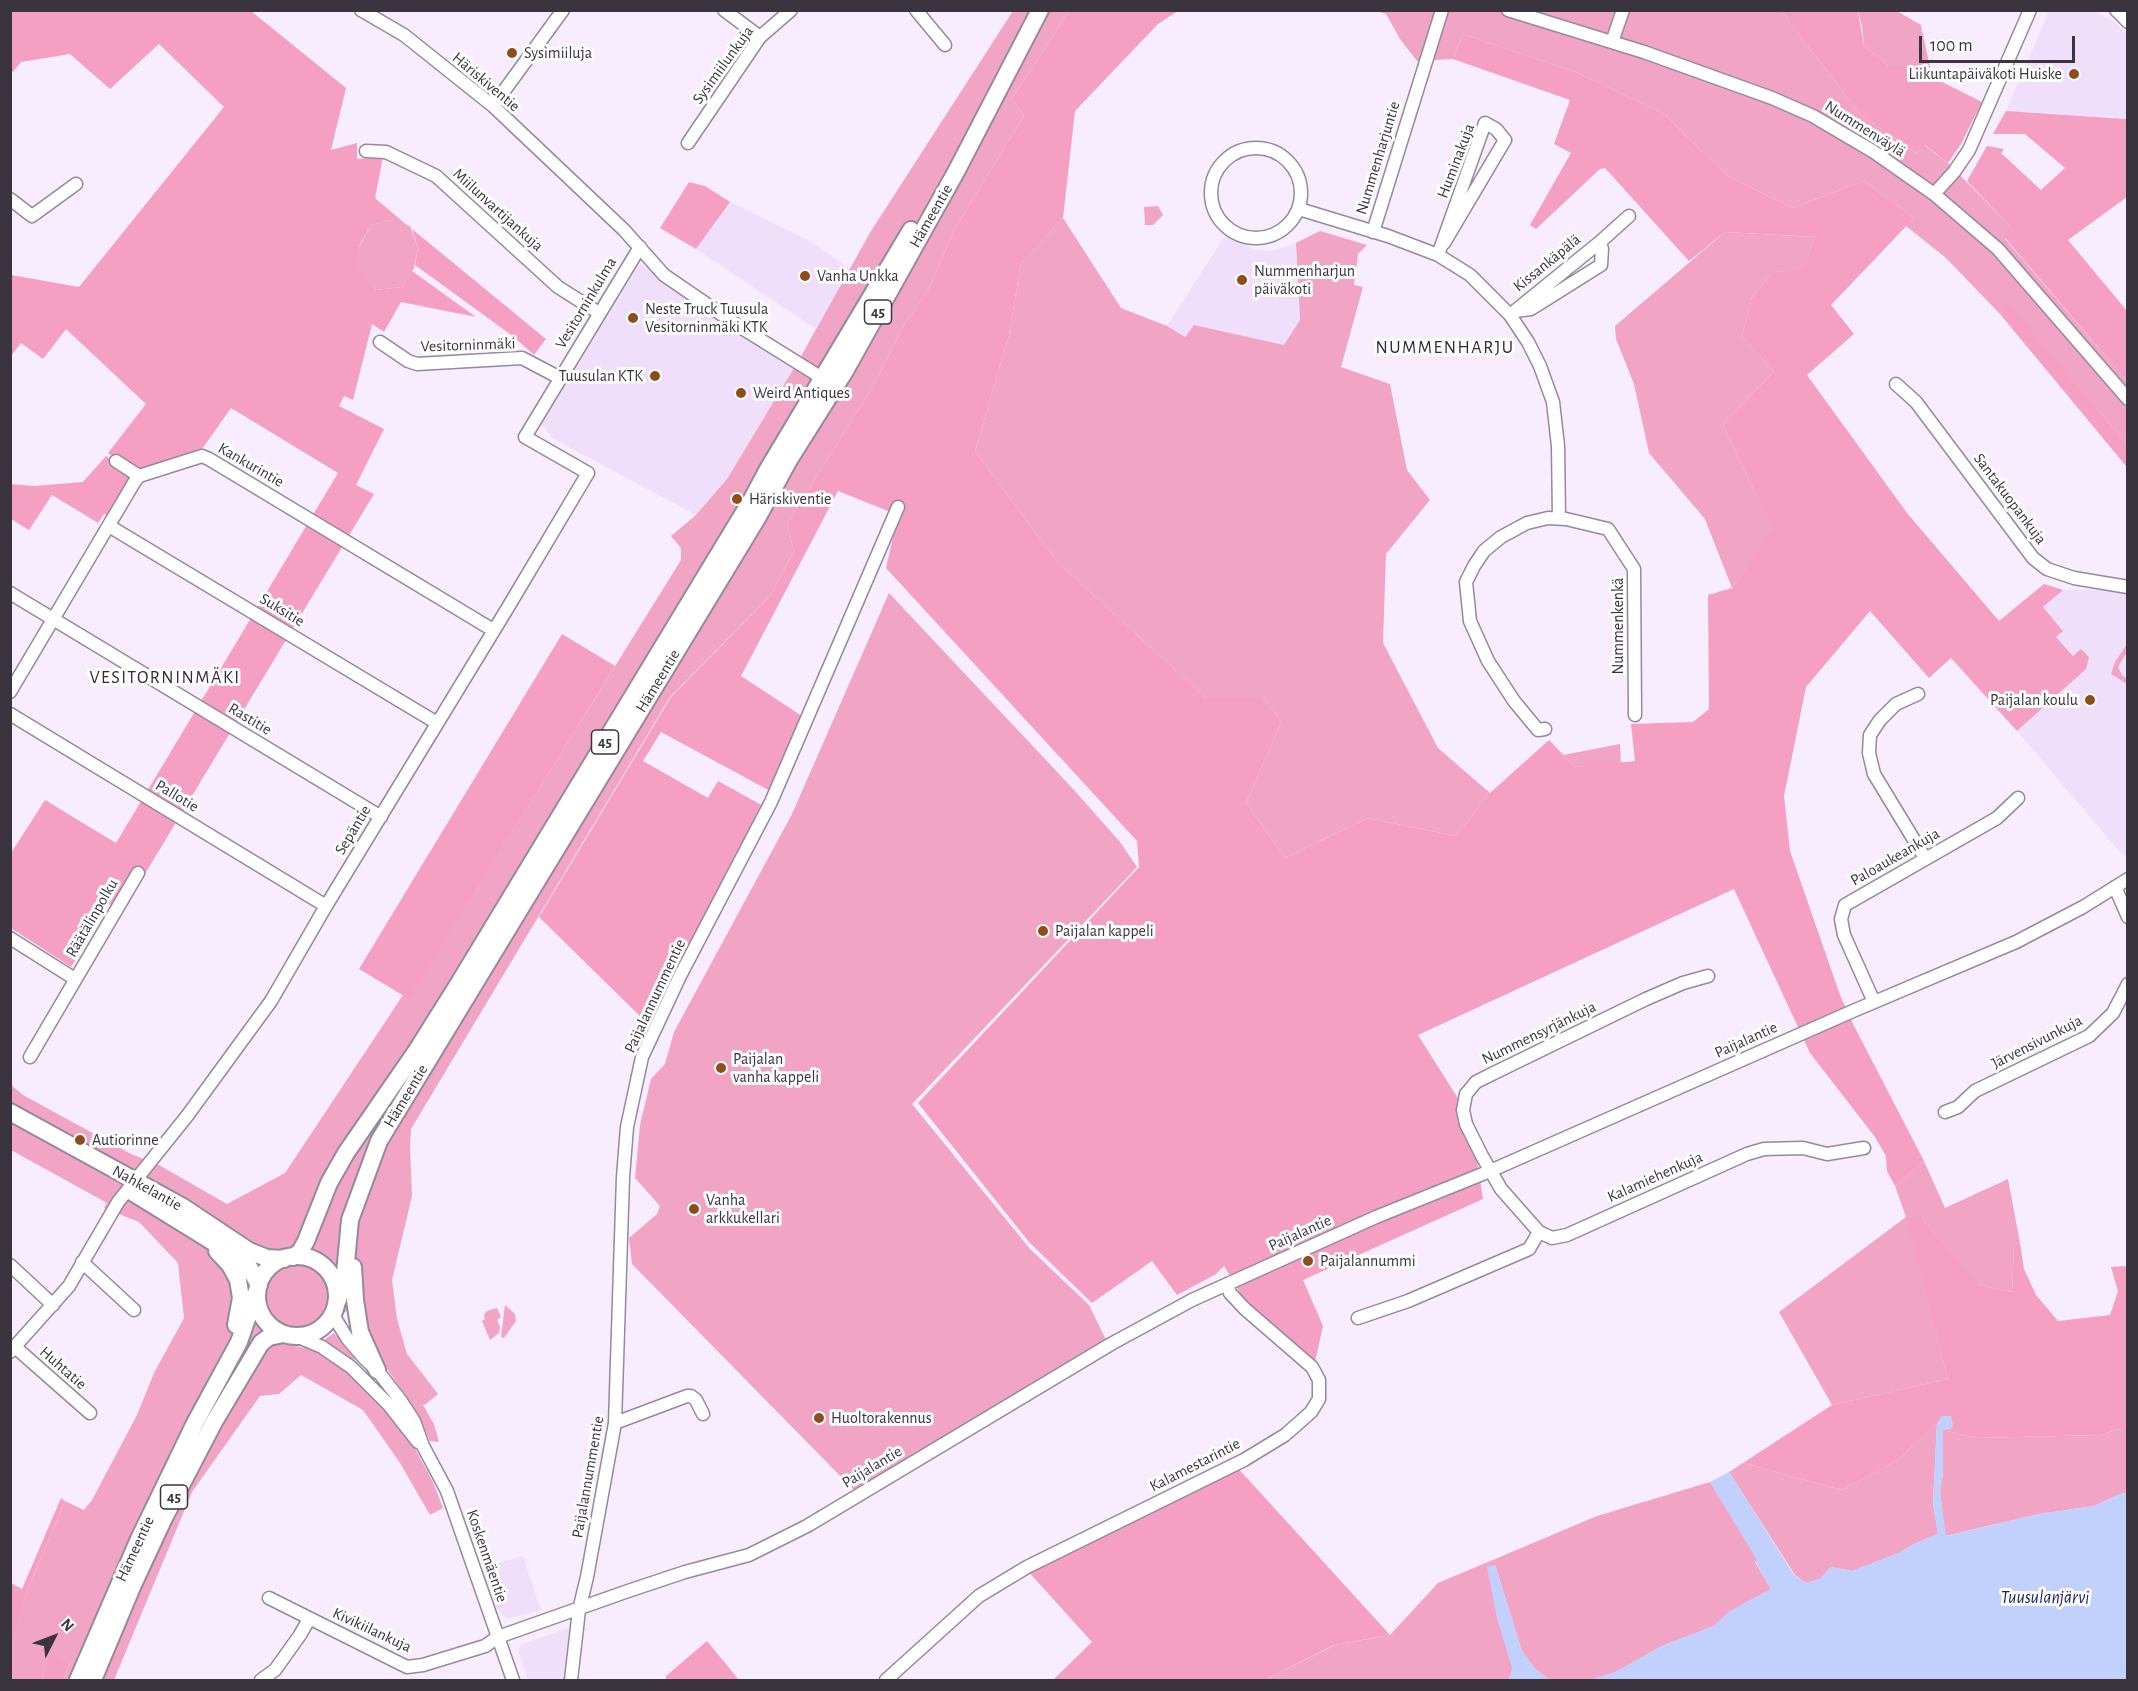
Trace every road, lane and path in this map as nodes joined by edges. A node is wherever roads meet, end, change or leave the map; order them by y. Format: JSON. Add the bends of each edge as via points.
{"nodes":[{"id":1,"x":361,"y":10,"type":"edge"},
{"id":2,"x":563,"y":10,"type":"edge"},
{"id":3,"x":724,"y":10,"type":"edge"},
{"id":4,"x":790,"y":10,"type":"edge"},
{"id":5,"x":916,"y":10,"type":"edge"},
{"id":6,"x":1040,"y":10,"type":"edge"},
{"id":7,"x":1052,"y":10,"type":"edge"},
{"id":8,"x":1442,"y":10,"type":"edge"},
{"id":9,"x":1508,"y":10,"type":"edge"},
{"id":10,"x":1623,"y":10,"type":"edge"},
{"id":11,"x":2030,"y":10,"type":"edge"},
{"id":12,"x":2116,"y":10,"type":"edge"},
{"id":13,"x":2127,"y":22,"type":"edge"},
{"id":14,"x":760,"y":37,"type":"junction"},
{"id":15,"x":1612,"y":42,"type":"junction"},
{"id":16,"x":945,"y":45,"type":"dead end"},
{"id":17,"x":1000,"y":87,"type":"junction"},
{"id":18,"x":493,"y":106,"type":"junction"},
{"id":19,"x":688,"y":143,"type":"dead end"},
{"id":20,"x":366,"y":151,"type":"dead end"},
{"id":21,"x":76,"y":184,"type":"dead end"},
{"id":22,"x":1934,"y":194,"type":"junction"},
{"id":23,"x":10,"y":199,"type":"edge"},
{"id":24,"x":1299,"y":209,"type":"junction"},
{"id":25,"x":1629,"y":216,"type":"dead end"},
{"id":26,"x":1373,"y":232,"type":"junction"},
{"id":27,"x":1600,"y":242,"type":"junction"},
{"id":28,"x":1444,"y":243,"type":"junction"},
{"id":29,"x":640,"y":247,"type":"junction"},
{"id":30,"x":1438,"y":255,"type":"junction"},
{"id":31,"x":599,"y":313,"type":"junction"},
{"id":32,"x":1513,"y":313,"type":"junction"},
{"id":33,"x":380,"y":342,"type":"dead end"},
{"id":34,"x":560,"y":378,"type":"junction"},
{"id":35,"x":829,"y":382,"type":"junction"},
{"id":36,"x":1896,"y":384,"type":"dead end"},
{"id":37,"x":2127,"y":399,"type":"edge"},
{"id":38,"x":116,"y":461,"type":"dead end"},
{"id":39,"x":588,"y":473,"type":"joint"},
{"id":40,"x":139,"y":476,"type":"junction"},
{"id":41,"x":898,"y":507,"type":"dead end"},
{"id":42,"x":1559,"y":518,"type":"junction"},
{"id":43,"x":110,"y":526,"type":"junction"},
{"id":44,"x":2127,"y":587,"type":"edge"},
{"id":45,"x":10,"y":593,"type":"edge"},
{"id":46,"x":54,"y":619,"type":"junction"},
{"id":47,"x":493,"y":630,"type":"junction"},
{"id":48,"x":10,"y":692,"type":"edge"},
{"id":49,"x":1918,"y":694,"type":"dead end"},
{"id":50,"x":10,"y":714,"type":"edge"},
{"id":51,"x":1635,"y":715,"type":"dead end"},
{"id":52,"x":437,"y":723,"type":"junction"},
{"id":53,"x":1545,"y":729,"type":"dead end"},
{"id":54,"x":2018,"y":798,"type":"dead end"},
{"id":55,"x":381,"y":817,"type":"junction"},
{"id":56,"x":1925,"y":858,"type":"junction"},
{"id":57,"x":138,"y":873,"type":"dead end"},
{"id":58,"x":2127,"y":879,"type":"edge"},
{"id":59,"x":2115,"y":887,"type":"junction"},
{"id":60,"x":326,"y":906,"type":"junction"},
{"id":61,"x":2127,"y":917,"type":"edge"},
{"id":62,"x":10,"y":938,"type":"edge"},
{"id":63,"x":1708,"y":976,"type":"dead end"},
{"id":64,"x":75,"y":980,"type":"junction"},
{"id":65,"x":2127,"y":984,"type":"edge"},
{"id":66,"x":1874,"y":1002,"type":"junction"},
{"id":67,"x":30,"y":1057,"type":"dead end"},
{"id":68,"x":10,"y":1112,"type":"edge"},
{"id":69,"x":1945,"y":1112,"type":"dead end"},
{"id":70,"x":10,"y":1124,"type":"edge"},
{"id":71,"x":1864,"y":1149,"type":"dead end"},
{"id":72,"x":1490,"y":1171,"type":"junction"},
{"id":73,"x":131,"y":1185,"type":"junction"},
{"id":74,"x":356,"y":1203,"type":"junction"},
{"id":75,"x":1539,"y":1232,"type":"junction"},
{"id":76,"x":202,"y":1235,"type":"junction"},
{"id":77,"x":288,"y":1258,"type":"junction"},
{"id":78,"x":82,"y":1262,"type":"junction"},
{"id":79,"x":10,"y":1265,"type":"edge"},
{"id":80,"x":1227,"y":1284,"type":"junction"},
{"id":81,"x":258,"y":1287,"type":"junction"},
{"id":82,"x":53,"y":1305,"type":"junction"},
{"id":83,"x":336,"y":1308,"type":"junction"},
{"id":84,"x":135,"y":1310,"type":"dead end"},
{"id":85,"x":1358,"y":1318,"type":"dead end"},
{"id":86,"x":288,"y":1335,"type":"junction"},
{"id":87,"x":13,"y":1350,"type":"edge"},
{"id":88,"x":231,"y":1358,"type":"junction"},
{"id":89,"x":377,"y":1370,"type":"junction"},
{"id":90,"x":90,"y":1413,"type":"dead end"},
{"id":91,"x":703,"y":1414,"type":"dead end"},
{"id":92,"x":615,"y":1423,"type":"junction"},
{"id":93,"x":423,"y":1446,"type":"junction"},
{"id":94,"x":269,"y":1598,"type":"dead end"},
{"id":95,"x":579,"y":1610,"type":"junction"},
{"id":96,"x":309,"y":1619,"type":"junction"},
{"id":97,"x":498,"y":1637,"type":"junction"},
{"id":98,"x":78,"y":1680,"type":"edge"},
{"id":99,"x":93,"y":1680,"type":"edge"},
{"id":100,"x":261,"y":1680,"type":"edge"},
{"id":101,"x":513,"y":1680,"type":"edge"},
{"id":102,"x":571,"y":1680,"type":"edge"},
{"id":103,"x":886,"y":1680,"type":"edge"}],
"edges":[{"from":1,"to":18,"type":"street","name":"Häriskiventie","via":[[404,35]]},
{"from":2,"to":18,"type":"street"},
{"from":3,"to":14,"type":"street"},
{"from":4,"to":14,"type":"street","name":"Sysimiilunkuja"},
{"from":5,"to":16,"type":"street"},
{"from":6,"to":17,"type":"main road","name":"Hämeentie","number":"45"},
{"from":7,"to":17,"type":"main road","name":"Hämeentie","number":"45"},
{"from":8,"to":26,"type":"street","name":"Nummenharjuntie"},
{"from":9,"to":15,"type":"street","name":"Nummenväylä"},
{"from":10,"to":15,"type":"street"},
{"from":11,"to":22,"type":"street","via":[[1969,150]]},
{"from":12,"to":13,"type":"street"},
{"from":14,"to":19,"type":"street","name":"Sysimiilunkuja"},
{"from":15,"to":22,"type":"street","name":"Nummenväylä","via":[[1718,77],[1813,116]]},
{"from":17,"to":35,"type":"main road","name":"Hämeentie","number":"45","via":[[949,166]]},
{"from":18,"to":29,"type":"street","name":"Häriskiventie"},
{"from":20,"to":31,"type":"street","name":"Miilunvartijankuja","via":[[386,152],[436,176],[558,287]]},
{"from":21,"to":23,"type":"street","via":[[32,216]]},
{"from":22,"to":37,"type":"street","name":"Nummenväylä","via":[[1998,249]]},
{"from":24,"to":24,"type":"street","via":[[1302,193],[1298,175],[1288,160],[1274,151],[1245,148],[1229,156],[1216,171],[1211,188],[1213,206],[1224,224],[1241,235],[1257,238],[1274,234],[1289,224]]},
{"from":24,"to":26,"type":"street"},
{"from":25,"to":27,"type":"street","name":"Kissankäpälä"},
{"from":26,"to":30,"type":"street","name":"Nummenharjuntie"},
{"from":27,"to":32,"type":"street","name":"Kissankäpälä"},
{"from":27,"to":32,"type":"street","name":"Kissankäpälä","via":[[1601,265],[1531,309]]},
{"from":28,"to":28,"type":"street","name":"Huminakuja","via":[[1505,140],[1485,123]]},
{"from":28,"to":30,"type":"street","name":"Huminakuja"},
{"from":29,"to":31,"type":"street","name":"Vesitorninkulma"},
{"from":29,"to":35,"type":"street","name":"Häriskiventie","via":[[664,276]]},
{"from":30,"to":32,"type":"street","name":"Nummenharjuntie","via":[[1470,275]]},
{"from":31,"to":34,"type":"street","name":"Vesitorninkulma"},
{"from":32,"to":42,"type":"street","name":"Nummenharjuntie","via":[[1540,366],[1552,402],[1558,446]]},
{"from":33,"to":34,"type":"street","name":"Vesitorninmäki","via":[[417,364],[522,358]]},
{"from":34,"to":39,"type":"street","name":"Vesitorninkulma","via":[[525,436]]},
{"from":35,"to":74,"type":"main road","name":"Hämeentie","number":"45","via":[[389,1123],[370,1161]]},
{"from":35,"to":77,"type":"main road","name":"Hämeentie","number":"45","via":[[751,501],[459,983],[346,1153],[300,1252]]},
{"from":36,"to":44,"type":"street","name":"Santakuopankuja","via":[[1916,402],[2033,558],[2047,569],[2074,578]]},
{"from":38,"to":40,"type":"street"},
{"from":39,"to":47,"type":"street","name":"Sepäntie"},
{"from":40,"to":43,"type":"street"},
{"from":40,"to":47,"type":"street","name":"Kankurintie","via":[[202,456],[209,459]]},
{"from":41,"to":92,"type":"street","name":"Paijalannummentie","via":[[771,802],[642,1057],[627,1127],[623,1177]]},
{"from":42,"to":51,"type":"street","name":"Nummenkenkä","via":[[1608,529],[1634,569]]},
{"from":42,"to":53,"type":"street","name":"Nummenkenkä","via":[[1527,523],[1501,537],[1484,551],[1466,582],[1470,621],[1488,661],[1538,730]]},
{"from":43,"to":46,"type":"street"},
{"from":43,"to":52,"type":"street","name":"Suksitie"},
{"from":45,"to":46,"type":"street","name":"Rastitie"},
{"from":46,"to":48,"type":"street"},
{"from":46,"to":55,"type":"street","name":"Rastitie"},
{"from":47,"to":52,"type":"street","name":"Sepäntie"},
{"from":49,"to":56,"type":"street","via":[[1896,704],[1880,720],[1870,735],[1869,753],[1874,774]]},
{"from":50,"to":60,"type":"street","name":"Pallotie"},
{"from":52,"to":55,"type":"street","name":"Sepäntie"},
{"from":54,"to":56,"type":"street","name":"Paloaukeankuja","via":[[1997,818]]},
{"from":55,"to":60,"type":"street","name":"Sepäntie"},
{"from":56,"to":66,"type":"street","name":"Paloaukeankuja","via":[[1845,904],[1841,919],[1844,935]]},
{"from":57,"to":64,"type":"street","name":"Räätälinpolku"},
{"from":58,"to":59,"type":"street","name":"Paijalantie"},
{"from":59,"to":61,"type":"street"},
{"from":59,"to":66,"type":"street","name":"Paijalantie","via":[[2025,938]]},
{"from":60,"to":73,"type":"street","name":"Sepäntie","via":[[271,1001]]},
{"from":62,"to":64,"type":"street"},
{"from":63,"to":72,"type":"street","name":"Nummensyrjänkuja","via":[[1646,999],[1476,1082],[1466,1094],[1463,1110]]},
{"from":64,"to":67,"type":"street","name":"Räätälinpolku"},
{"from":65,"to":69,"type":"street","name":"Järvensivunkuja","via":[[2113,1013],[2089,1036],[1976,1091],[1958,1107]]},
{"from":66,"to":72,"type":"street","name":"Paijalantie"},
{"from":68,"to":73,"type":"main road","name":"Nahkelantie"},
{"from":70,"to":73,"type":"main road","name":"Nahkelantie"},
{"from":71,"to":75,"type":"street","name":"Kalamiehenkuja","via":[[1827,1154],[1803,1149],[1764,1149],[1567,1235],[1552,1238]]},
{"from":72,"to":75,"type":"street"},
{"from":72,"to":80,"type":"street","name":"Paijalantie"},
{"from":73,"to":76,"type":"main road","name":"Nahkelantie"},
{"from":73,"to":77,"type":"main road","name":"Nahkelantie","via":[[183,1207],[249,1251]]},
{"from":73,"to":78,"type":"street","name":"Huhtatie"},
{"from":74,"to":83,"type":"main road","name":"Hämeentie","number":"45"},
{"from":74,"to":89,"type":"main road","via":[[353,1273],[357,1317]]},
{"from":75,"to":85,"type":"street","via":[[1529,1249]]},
{"from":76,"to":81,"type":"main road","name":"Nahkelantie","via":[[242,1261],[254,1273]]},
{"from":76,"to":88,"type":"main road","via":[[230,1265],[238,1280],[240,1307]]},
{"from":77,"to":81,"type":"main road","number":"45","via":[[270,1267]]},
{"from":77,"to":83,"type":"main road","via":[[309,1257],[324,1266],[337,1284]]},
{"from":78,"to":82,"type":"street","name":"Huhtatie"},
{"from":78,"to":84,"type":"street"},
{"from":79,"to":82,"type":"street"},
{"from":80,"to":95,"type":"street","name":"Paijalantie","via":[[1111,1344],[764,1548],[665,1578]]},
{"from":80,"to":103,"type":"street","name":"Kalamestarintie","via":[[1245,1309],[1312,1367],[1319,1380],[1319,1399],[1311,1412],[1285,1435],[1244,1460],[1017,1572],[979,1596]]},
{"from":81,"to":86,"type":"main road","via":[[263,1320],[273,1330]]},
{"from":81,"to":88,"type":"main road","name":"Hämeentie","number":"45"},
{"from":82,"to":87,"type":"street","name":"Huhtatie"},
{"from":83,"to":86,"type":"main road","number":"45","via":[[323,1326]]},
{"from":83,"to":89,"type":"street","name":"Koskenmäentie","via":[[347,1338]]},
{"from":86,"to":93,"type":"street","name":"Koskenmäentie","via":[[322,1347],[351,1367]]},
{"from":86,"to":99,"type":"main road","name":"Hämeentie","number":"45","via":[[269,1337],[261,1343],[214,1422],[164,1518]]},
{"from":87,"to":90,"type":"street","name":"Huhtatie"},
{"from":88,"to":98,"type":"main road","name":"Hämeentie","number":"45","via":[[195,1422],[139,1539]]},
{"from":89,"to":93,"type":"street","name":"Koskenmäentie","via":[[414,1421]]},
{"from":91,"to":92,"type":"street","via":[[696,1400],[687,1396]]},
{"from":92,"to":95,"type":"street","name":"Paijalannummentie"},
{"from":93,"to":97,"type":"street","name":"Koskenmäentie","via":[[447,1491]]},
{"from":94,"to":96,"type":"street","name":"Kivikiilankuja"},
{"from":95,"to":97,"type":"street","name":"Paijalantie"},
{"from":95,"to":102,"type":"street","name":"Paijalannummentie"},
{"from":96,"to":97,"type":"street","name":"Kivikiilankuja","via":[[407,1667],[484,1647]]},
{"from":96,"to":100,"type":"street","via":[[275,1670]]},
{"from":97,"to":101,"type":"street","name":"Koskenmäentie"}]}
